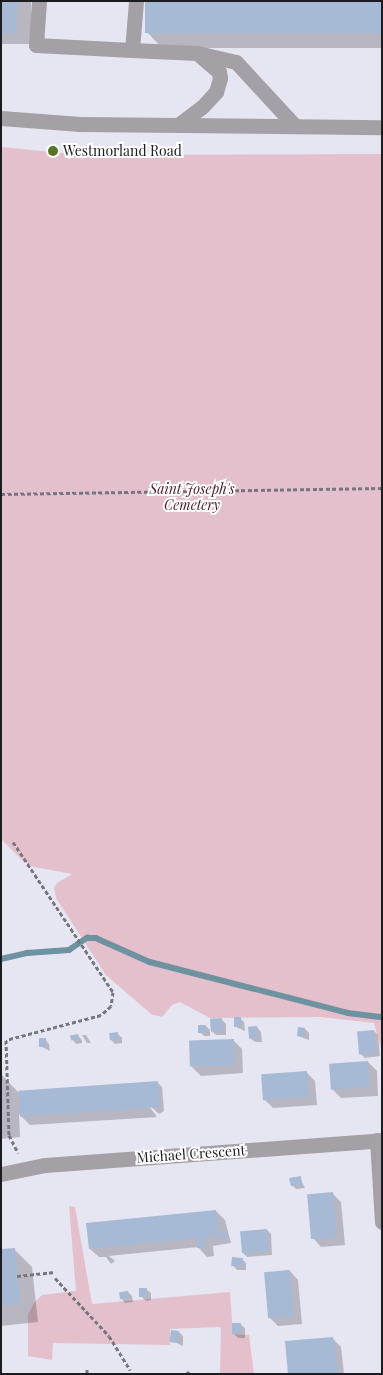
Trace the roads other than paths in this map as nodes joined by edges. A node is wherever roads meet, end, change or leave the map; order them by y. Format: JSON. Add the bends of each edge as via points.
{"nodes":[{"id":1,"x":39,"y":1,"type":"edge"},
{"id":2,"x":136,"y":1,"type":"edge"},
{"id":3,"x":132,"y":50,"type":"junction"},
{"id":4,"x":197,"y":53,"type":"junction"},
{"id":5,"x":1,"y":118,"type":"edge"},
{"id":6,"x":178,"y":125,"type":"junction"},
{"id":7,"x":295,"y":126,"type":"junction"},
{"id":8,"x":382,"y":127,"type":"edge"},
{"id":9,"x":380,"y":1140,"type":"edge"},
{"id":10,"x":1,"y":1174,"type":"edge"},
{"id":11,"x":382,"y":1222,"type":"edge"}],
"edges":[{"from":1,"to":3,"type":"street","via":[[36,45]]},
{"from":2,"to":3,"type":"street"},
{"from":3,"to":4,"type":"street"},
{"from":4,"to":6,"type":"street","via":[[219,72],[220,78],[216,92]]},
{"from":4,"to":7,"type":"street","via":[[236,62]]},
{"from":5,"to":6,"type":"street","via":[[80,124]]},
{"from":6,"to":7,"type":"street"},
{"from":7,"to":8,"type":"street"},
{"from":9,"to":10,"type":"street","name":"Michael Crescent","via":[[25,1168]]},
{"from":9,"to":11,"type":"street"}]}
